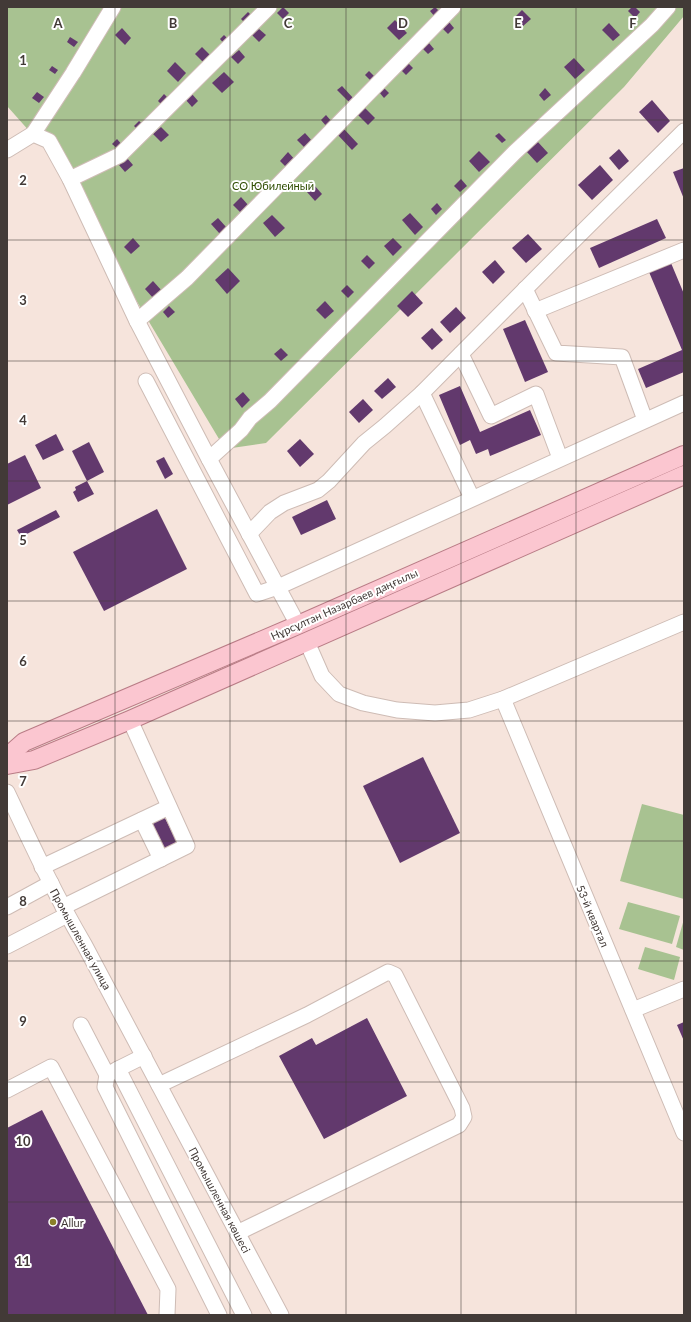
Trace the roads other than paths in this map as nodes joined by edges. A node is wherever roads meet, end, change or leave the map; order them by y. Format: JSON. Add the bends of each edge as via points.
{"nodes":[{"id":1,"x":113,"y":7,"type":"edge"},
{"id":2,"x":269,"y":7,"type":"edge"},
{"id":3,"x":453,"y":7,"type":"edge"},
{"id":4,"x":668,"y":7,"type":"edge"},
{"id":5,"x":684,"y":131,"type":"edge"},
{"id":6,"x":33,"y":134,"type":"junction"},
{"id":7,"x":7,"y":150,"type":"edge"},
{"id":8,"x":70,"y":180,"type":"junction"},
{"id":9,"x":684,"y":250,"type":"edge"},
{"id":10,"x":525,"y":289,"type":"junction"},
{"id":11,"x":535,"y":311,"type":"junction"},
{"id":12,"x":137,"y":321,"type":"junction"},
{"id":13,"x":461,"y":354,"type":"junction"},
{"id":14,"x":146,"y":381,"type":"dead end"},
{"id":15,"x":422,"y":393,"type":"junction"},
{"id":16,"x":684,"y":403,"type":"edge"},
{"id":17,"x":645,"y":420,"type":"junction"},
{"id":18,"x":684,"y":454,"type":"edge"},
{"id":19,"x":560,"y":458,"type":"junction"},
{"id":20,"x":209,"y":459,"type":"junction"},
{"id":21,"x":684,"y":475,"type":"edge"},
{"id":22,"x":472,"y":498,"type":"junction"},
{"id":23,"x":249,"y":534,"type":"junction"},
{"id":24,"x":278,"y":587,"type":"junction"},
{"id":25,"x":684,"y":622,"type":"edge"},
{"id":26,"x":298,"y":625,"type":"junction"},
{"id":27,"x":307,"y":642,"type":"junction"},
{"id":28,"x":503,"y":699,"type":"junction"},
{"id":29,"x":130,"y":720,"type":"junction"},
{"id":30,"x":7,"y":757,"type":"edge"},
{"id":31,"x":7,"y":765,"type":"edge"},
{"id":32,"x":7,"y":792,"type":"edge"},
{"id":33,"x":169,"y":807,"type":"junction"},
{"id":34,"x":142,"y":820,"type":"junction"},
{"id":35,"x":161,"y":859,"type":"junction"},
{"id":36,"x":42,"y":867,"type":"junction"},
{"id":37,"x":50,"y":883,"type":"junction"},
{"id":38,"x":7,"y":906,"type":"edge"},
{"id":39,"x":65,"y":911,"type":"junction"},
{"id":40,"x":7,"y":946,"type":"edge"},
{"id":41,"x":684,"y":989,"type":"edge"},
{"id":42,"x":633,"y":1010,"type":"junction"},
{"id":43,"x":81,"y":1025,"type":"dead end"},
{"id":44,"x":144,"y":1056,"type":"junction"},
{"id":45,"x":113,"y":1072,"type":"junction"},
{"id":46,"x":159,"y":1085,"type":"junction"},
{"id":47,"x":7,"y":1090,"type":"edge"},
{"id":48,"x":684,"y":1133,"type":"edge"},
{"id":49,"x":237,"y":1233,"type":"junction"},
{"id":50,"x":167,"y":1315,"type":"edge"},
{"id":51,"x":219,"y":1315,"type":"edge"},
{"id":52,"x":244,"y":1315,"type":"edge"},
{"id":53,"x":281,"y":1315,"type":"edge"}],
"edges":[{"from":1,"to":6,"type":"street"},
{"from":2,"to":8,"type":"street","via":[[120,155]]},
{"from":3,"to":12,"type":"street","via":[[187,278]]},
{"from":4,"to":20,"type":"street","via":[[652,25],[515,152],[276,395]]},
{"from":5,"to":10,"type":"street"},
{"from":6,"to":7,"type":"street"},
{"from":6,"to":8,"type":"street","via":[[49,141]]},
{"from":8,"to":12,"type":"street"},
{"from":9,"to":11,"type":"street"},
{"from":10,"to":11,"type":"street"},
{"from":10,"to":13,"type":"street"},
{"from":11,"to":17,"type":"street","via":[[556,353],[622,357]]},
{"from":12,"to":20,"type":"street"},
{"from":13,"to":15,"type":"street"},
{"from":13,"to":19,"type":"street","via":[[491,416],[536,394]]},
{"from":14,"to":24,"type":"street","via":[[258,594]]},
{"from":15,"to":22,"type":"street"},
{"from":15,"to":23,"type":"street","via":[[364,443],[318,490],[284,503]]},
{"from":16,"to":17,"type":"street"},
{"from":17,"to":19,"type":"street"},
{"from":18,"to":26,"type":"main road","name":"Нұрсұлтан Назарбаев даңғылы"},
{"from":19,"to":22,"type":"street"},
{"from":20,"to":23,"type":"street"},
{"from":21,"to":27,"type":"main road","name":"Нұрсұлтан Назарбаев даңғылы"},
{"from":22,"to":24,"type":"street"},
{"from":23,"to":24,"type":"street"},
{"from":24,"to":26,"type":"street"},
{"from":25,"to":28,"type":"street"},
{"from":26,"to":27,"type":"main road"},
{"from":26,"to":30,"type":"main road","name":"Нұрсұлтан Назарбаев даңғылы","via":[[24,742]]},
{"from":27,"to":28,"type":"street","via":[[322,676],[339,694],[363,703],[398,710],[435,713],[468,710]]},
{"from":27,"to":29,"type":"main road","name":"Нұрсұлтан Назарбаев даңғылы"},
{"from":28,"to":42,"type":"street","name":"53-й квартал"},
{"from":29,"to":31,"type":"main road","name":"Нұрсұлтан Назарбаев даңғылы","via":[[34,760]]},
{"from":29,"to":33,"type":"street"},
{"from":32,"to":36,"type":"street","name":"Промышленная улица"},
{"from":33,"to":34,"type":"street"},
{"from":33,"to":35,"type":"street","via":[[187,846]]},
{"from":34,"to":35,"type":"street"},
{"from":34,"to":36,"type":"street"},
{"from":35,"to":39,"type":"street"},
{"from":36,"to":37,"type":"street","name":"Промышленная улица"},
{"from":37,"to":38,"type":"street"},
{"from":37,"to":39,"type":"street","name":"Промышленная улица"},
{"from":39,"to":40,"type":"street"},
{"from":39,"to":44,"type":"street","name":"Промышленная улица"},
{"from":41,"to":42,"type":"street"},
{"from":42,"to":48,"type":"street","name":"53-й квартал"},
{"from":43,"to":45,"type":"street"},
{"from":44,"to":45,"type":"street"},
{"from":44,"to":46,"type":"street","name":"Промышленная улица"},
{"from":45,"to":51,"type":"street","via":[[105,1087]]},
{"from":45,"to":52,"type":"street"},
{"from":46,"to":49,"type":"street","name":"Промышленная көшесі"},
{"from":46,"to":49,"type":"street","via":[[307,1015],[388,972],[395,975],[462,1108],[464,1117],[459,1125]]},
{"from":47,"to":50,"type":"street","via":[[51,1067],[168,1289]]},
{"from":49,"to":53,"type":"street","name":"Промышленная көшесі"}]}
